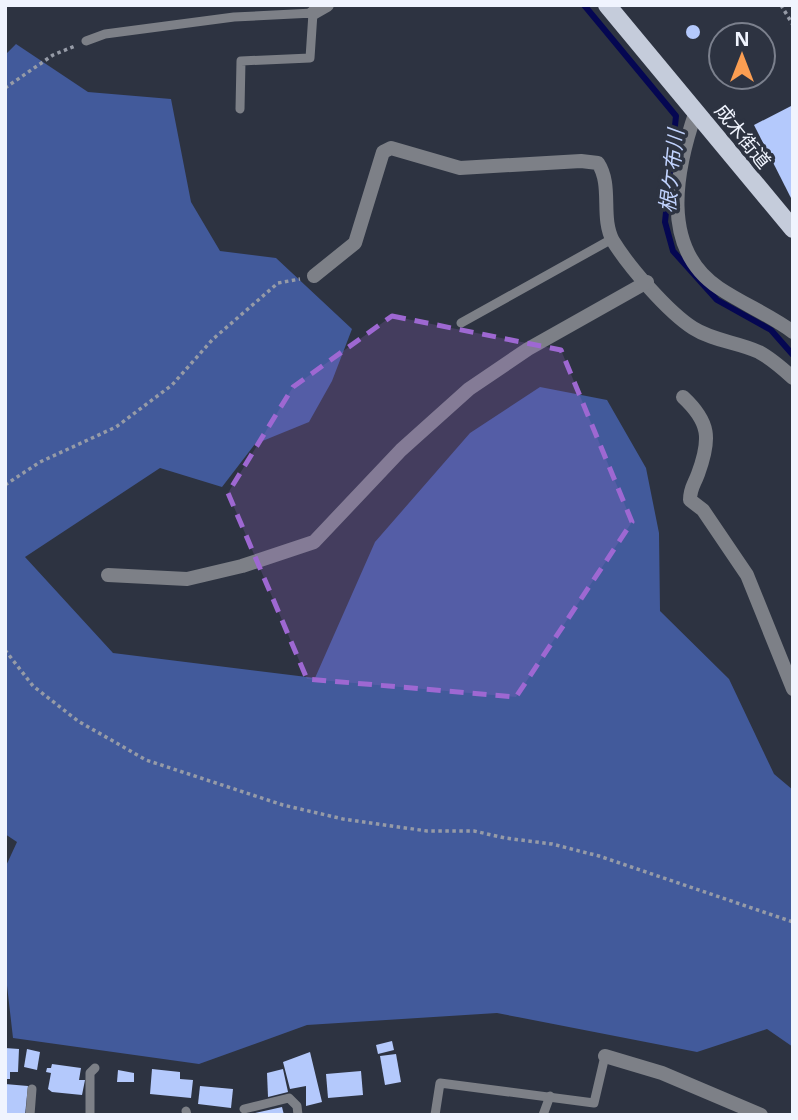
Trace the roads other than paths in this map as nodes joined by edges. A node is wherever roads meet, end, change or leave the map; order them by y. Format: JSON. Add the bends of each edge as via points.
{"nodes":[{"id":1,"x":327,"y":5,"type":"edge"},
{"id":2,"x":607,"y":5,"type":"edge"},
{"id":3,"x":313,"y":13,"type":"junction"},
{"id":4,"x":86,"y":41,"type":"road end"},
{"id":5,"x":240,"y":109,"type":"dead end"},
{"id":6,"x":696,"y":111,"type":"junction"},
{"id":7,"x":793,"y":229,"type":"edge"},
{"id":8,"x":612,"y":239,"type":"junction"},
{"id":9,"x":314,"y":276,"type":"road end"},
{"id":10,"x":647,"y":282,"type":"junction"},
{"id":11,"x":461,"y":323,"type":"dead end"},
{"id":12,"x":793,"y":332,"type":"edge"},
{"id":13,"x":793,"y":378,"type":"edge"},
{"id":14,"x":683,"y":397,"type":"dead end"},
{"id":15,"x":108,"y":575,"type":"dead end"},
{"id":16,"x":793,"y":689,"type":"edge"},
{"id":17,"x":606,"y":1056,"type":"joint"},
{"id":18,"x":95,"y":1068,"type":"dead end"},
{"id":19,"x":32,"y":1089,"type":"dead end"},
{"id":20,"x":550,"y":1096,"type":"junction"},
{"id":21,"x":244,"y":1109,"type":"dead end"},
{"id":22,"x":30,"y":1115,"type":"edge"},
{"id":23,"x":90,"y":1115,"type":"edge"},
{"id":24,"x":298,"y":1115,"type":"edge"},
{"id":25,"x":435,"y":1115,"type":"edge"},
{"id":26,"x":543,"y":1115,"type":"edge"},
{"id":27,"x":761,"y":1115,"type":"edge"}],
"edges":[{"from":1,"to":3,"type":"street"},
{"from":2,"to":6,"type":"main road","name":"成木街道"},
{"from":3,"to":4,"type":"lane","via":[[234,16],[105,34]]},
{"from":3,"to":5,"type":"lane","via":[[310,58],[242,61]]},
{"from":6,"to":7,"type":"main road","name":"成木街道"},
{"from":6,"to":12,"type":"street","via":[[677,199],[682,243],[694,265],[718,287]]},
{"from":8,"to":9,"type":"street","via":[[605,174],[598,163],[460,167],[391,149],[383,152],[355,243]]},
{"from":8,"to":10,"type":"street"},
{"from":8,"to":11,"type":"lane"},
{"from":10,"to":13,"type":"street","via":[[693,328],[758,351]]},
{"from":10,"to":15,"type":"street","via":[[528,349],[470,389],[401,450],[314,542],[187,579]]},
{"from":14,"to":16,"type":"street","via":[[701,414],[707,435],[690,486],[690,500],[703,510],[747,575]]},
{"from":17,"to":20,"type":"lane","via":[[594,1103]]},
{"from":17,"to":27,"type":"street","via":[[663,1073]]},
{"from":18,"to":23,"type":"lane","via":[[90,1073]]},
{"from":19,"to":22,"type":"lane"},
{"from":20,"to":25,"type":"lane","via":[[440,1083]]},
{"from":20,"to":26,"type":"lane"},
{"from":21,"to":24,"type":"lane","via":[[289,1098]]}]}
